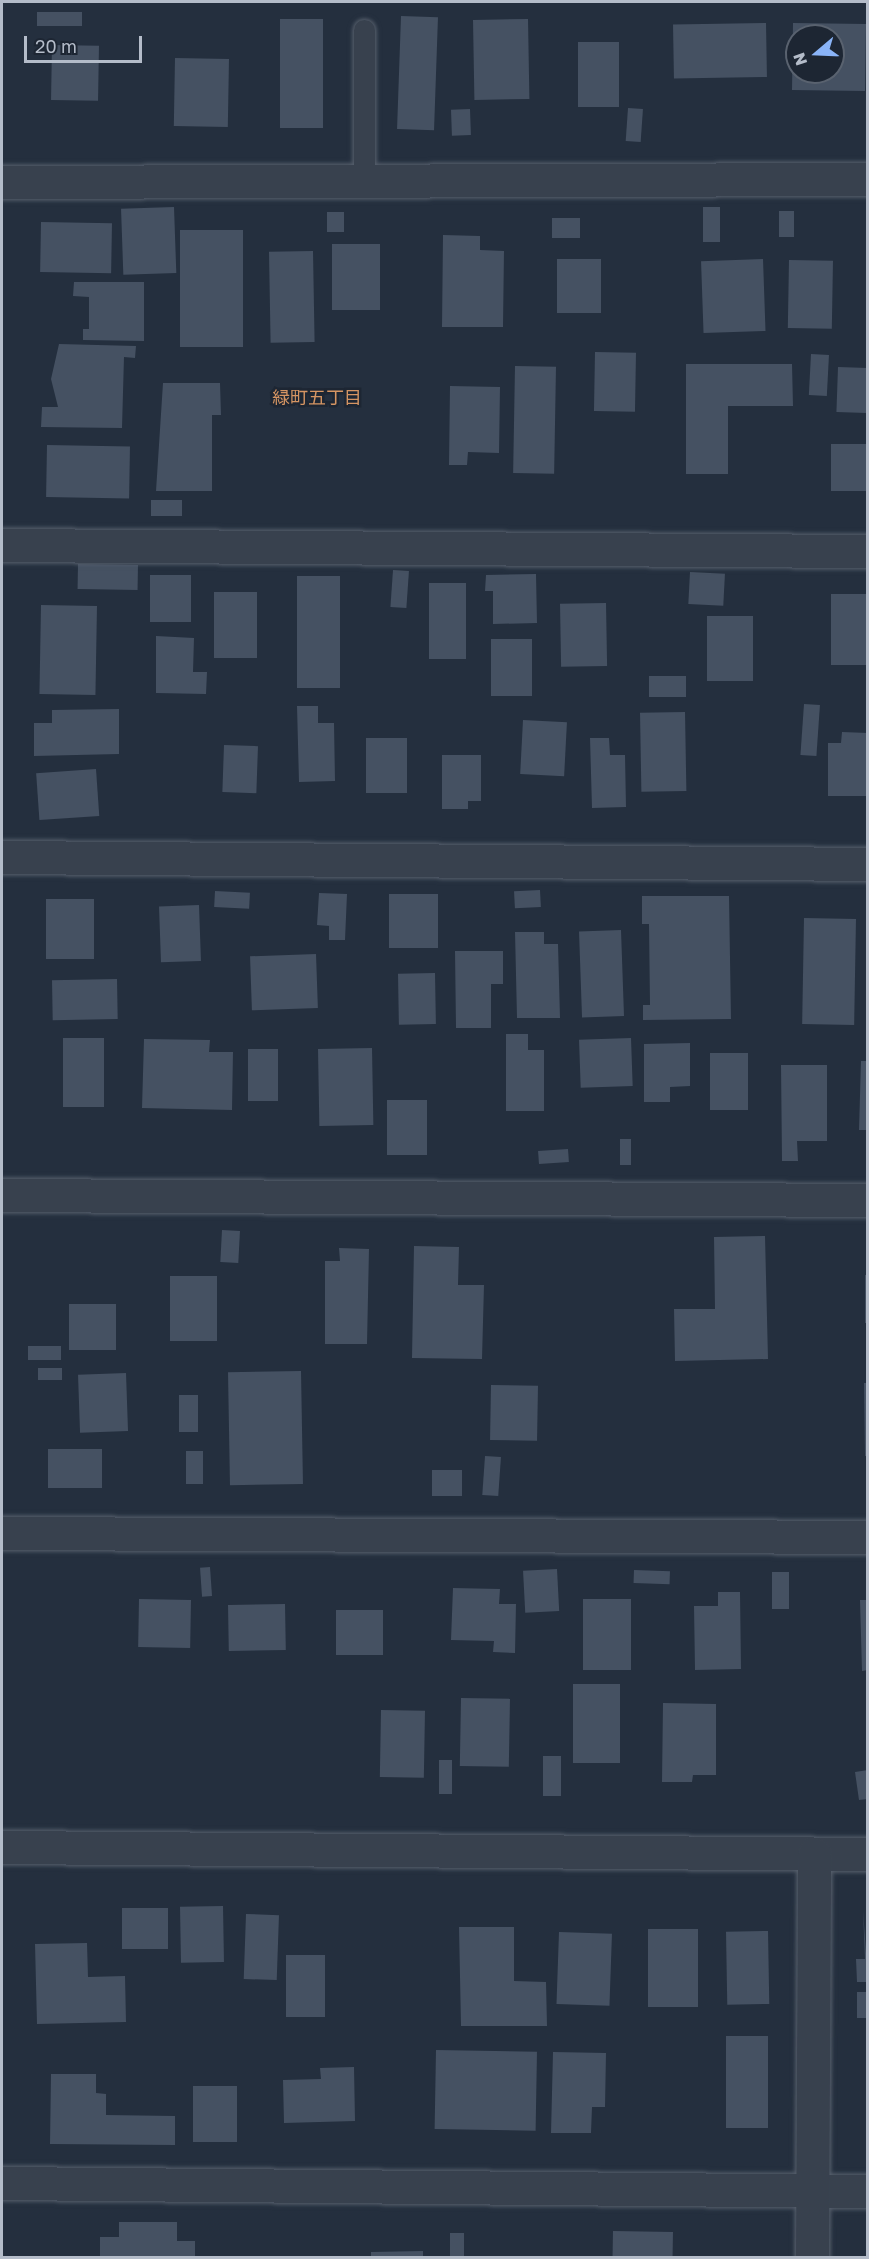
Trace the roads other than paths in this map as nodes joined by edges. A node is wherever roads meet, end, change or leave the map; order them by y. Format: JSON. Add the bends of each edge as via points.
{"nodes":[{"id":1,"x":363,"y":30,"type":"dead end"},
{"id":2,"x":364,"y":177,"type":"junction"},
{"id":3,"x":867,"y":179,"type":"edge"},
{"id":4,"x":2,"y":182,"type":"edge"},
{"id":5,"x":2,"y":545,"type":"edge"},
{"id":6,"x":867,"y":551,"type":"edge"},
{"id":7,"x":2,"y":857,"type":"edge"},
{"id":8,"x":867,"y":864,"type":"edge"},
{"id":9,"x":2,"y":1195,"type":"edge"},
{"id":10,"x":867,"y":1200,"type":"edge"},
{"id":11,"x":2,"y":1533,"type":"edge"},
{"id":12,"x":867,"y":1537,"type":"edge"},
{"id":13,"x":2,"y":1847,"type":"edge"},
{"id":14,"x":814,"y":1854,"type":"junction"},
{"id":15,"x":867,"y":1854,"type":"edge"},
{"id":16,"x":2,"y":2183,"type":"edge"},
{"id":17,"x":812,"y":2191,"type":"junction"},
{"id":18,"x":867,"y":2191,"type":"edge"},
{"id":19,"x":812,"y":2258,"type":"edge"}],
"edges":[{"from":1,"to":2,"type":"lane"},
{"from":2,"to":3,"type":"street"},
{"from":2,"to":4,"type":"street"},
{"from":5,"to":6,"type":"street"},
{"from":7,"to":8,"type":"street"},
{"from":9,"to":10,"type":"street"},
{"from":11,"to":12,"type":"street"},
{"from":13,"to":14,"type":"street"},
{"from":14,"to":15,"type":"street"},
{"from":14,"to":17,"type":"street"},
{"from":16,"to":17,"type":"street"},
{"from":17,"to":18,"type":"street"},
{"from":17,"to":19,"type":"street"}]}
